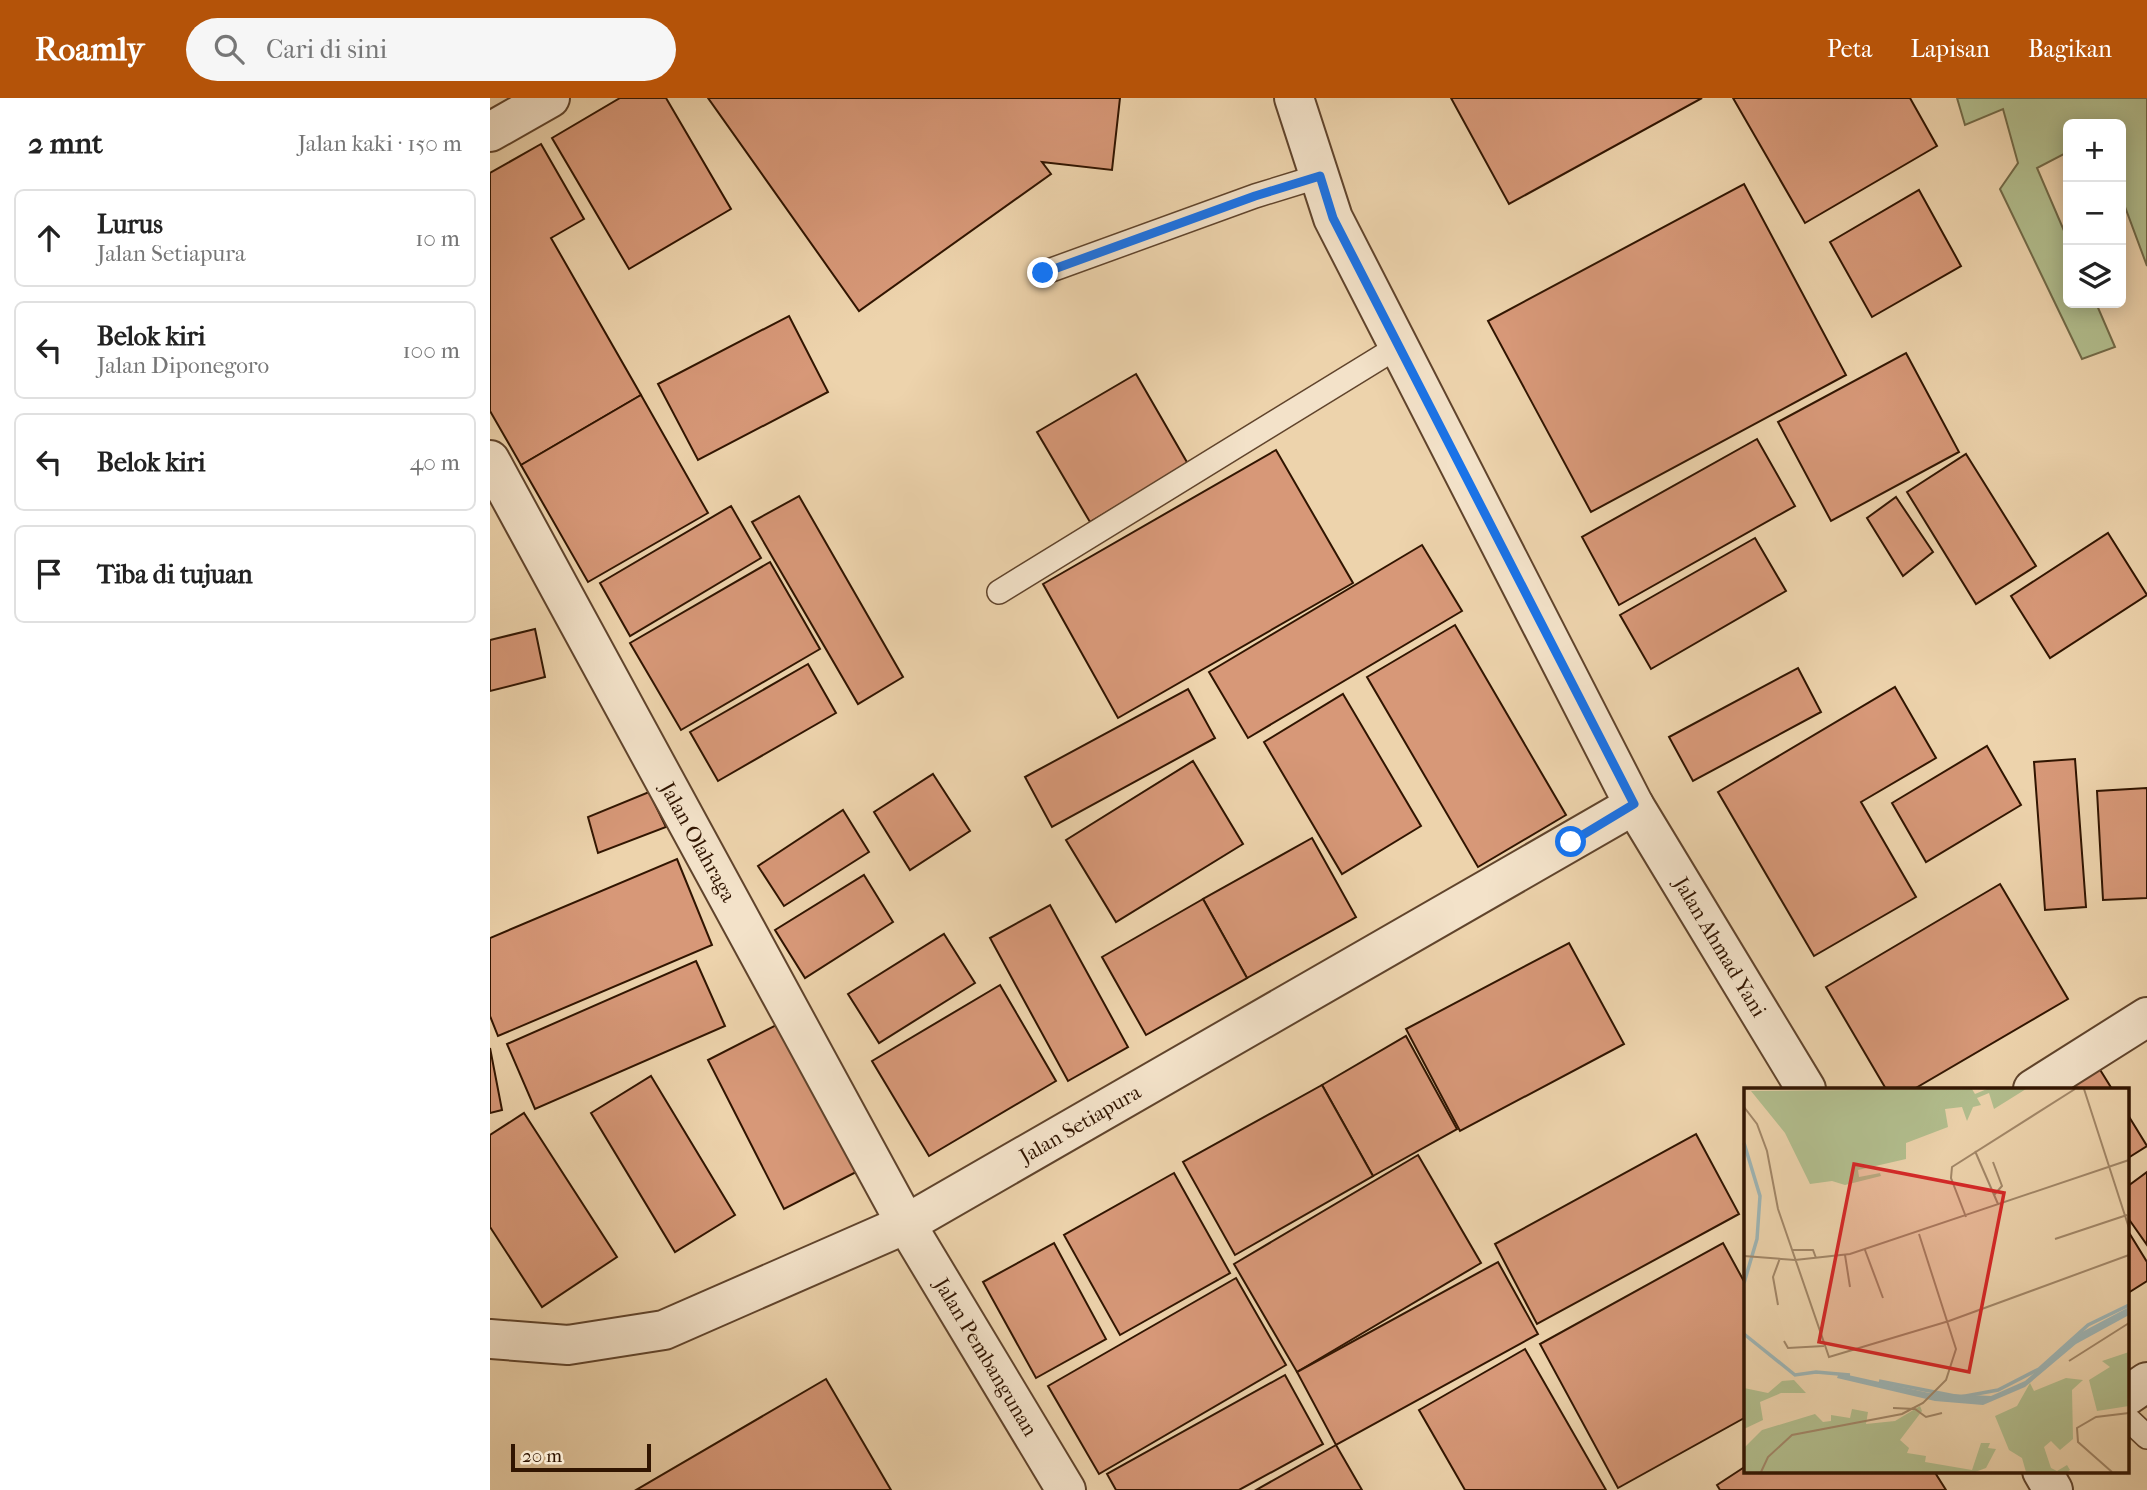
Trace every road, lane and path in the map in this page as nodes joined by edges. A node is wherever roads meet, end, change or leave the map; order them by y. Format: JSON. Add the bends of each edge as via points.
{"nodes":[{"id":1,"x":550,"y":98,"type":"edge"},
{"id":2,"x":1294,"y":98,"type":"edge"},
{"id":3,"x":490,"y":132,"type":"edge"},
{"id":4,"x":1320,"y":176,"type":"junction"},
{"id":5,"x":1043,"y":273,"type":"dead end"},
{"id":6,"x":1399,"y":346,"type":"junction"},
{"id":7,"x":490,"y":460,"type":"edge"},
{"id":8,"x":999,"y":593,"type":"dead end"},
{"id":9,"x":1634,"y":804,"type":"junction"},
{"id":10,"x":2147,"y":1017,"type":"edge"},
{"id":11,"x":1805,"y":1088,"type":"edge"},
{"id":12,"x":2035,"y":1088,"type":"edge"},
{"id":13,"x":906,"y":1224,"type":"junction"},
{"id":14,"x":490,"y":1339,"type":"edge"},
{"id":15,"x":2147,"y":1382,"type":"edge"},
{"id":16,"x":2130,"y":1394,"type":"edge"},
{"id":17,"x":2130,"y":1421,"type":"edge"},
{"id":18,"x":2147,"y":1437,"type":"edge"},
{"id":19,"x":2043,"y":1472,"type":"edge"},
{"id":20,"x":1066,"y":1490,"type":"edge"},
{"id":21,"x":2053,"y":1490,"type":"edge"}],
"edges":[{"from":1,"to":3,"type":"street"},
{"from":2,"to":4,"type":"street","name":"Jalan Ahmad Yani"},
{"from":4,"to":5,"type":"lane"},
{"from":4,"to":6,"type":"street","name":"Jalan Ahmad Yani","via":[[1333,218]]},
{"from":6,"to":8,"type":"lane"},
{"from":6,"to":9,"type":"street","name":"Jalan Ahmad Yani"},
{"from":7,"to":13,"type":"street","name":"Jalan Olahraga"},
{"from":9,"to":11,"type":"street","name":"Jalan Ahmad Yani"},
{"from":9,"to":13,"type":"street","name":"Jalan Setiapura"},
{"from":10,"to":12,"type":"street"},
{"from":13,"to":14,"type":"street","name":"Jalan Setiapura","via":[[664,1330],[568,1345]]},
{"from":13,"to":20,"type":"street","name":"Jalan Pembangunan"},
{"from":15,"to":16,"type":"street"},
{"from":17,"to":18,"type":"lane"},
{"from":19,"to":21,"type":"street"}]}
